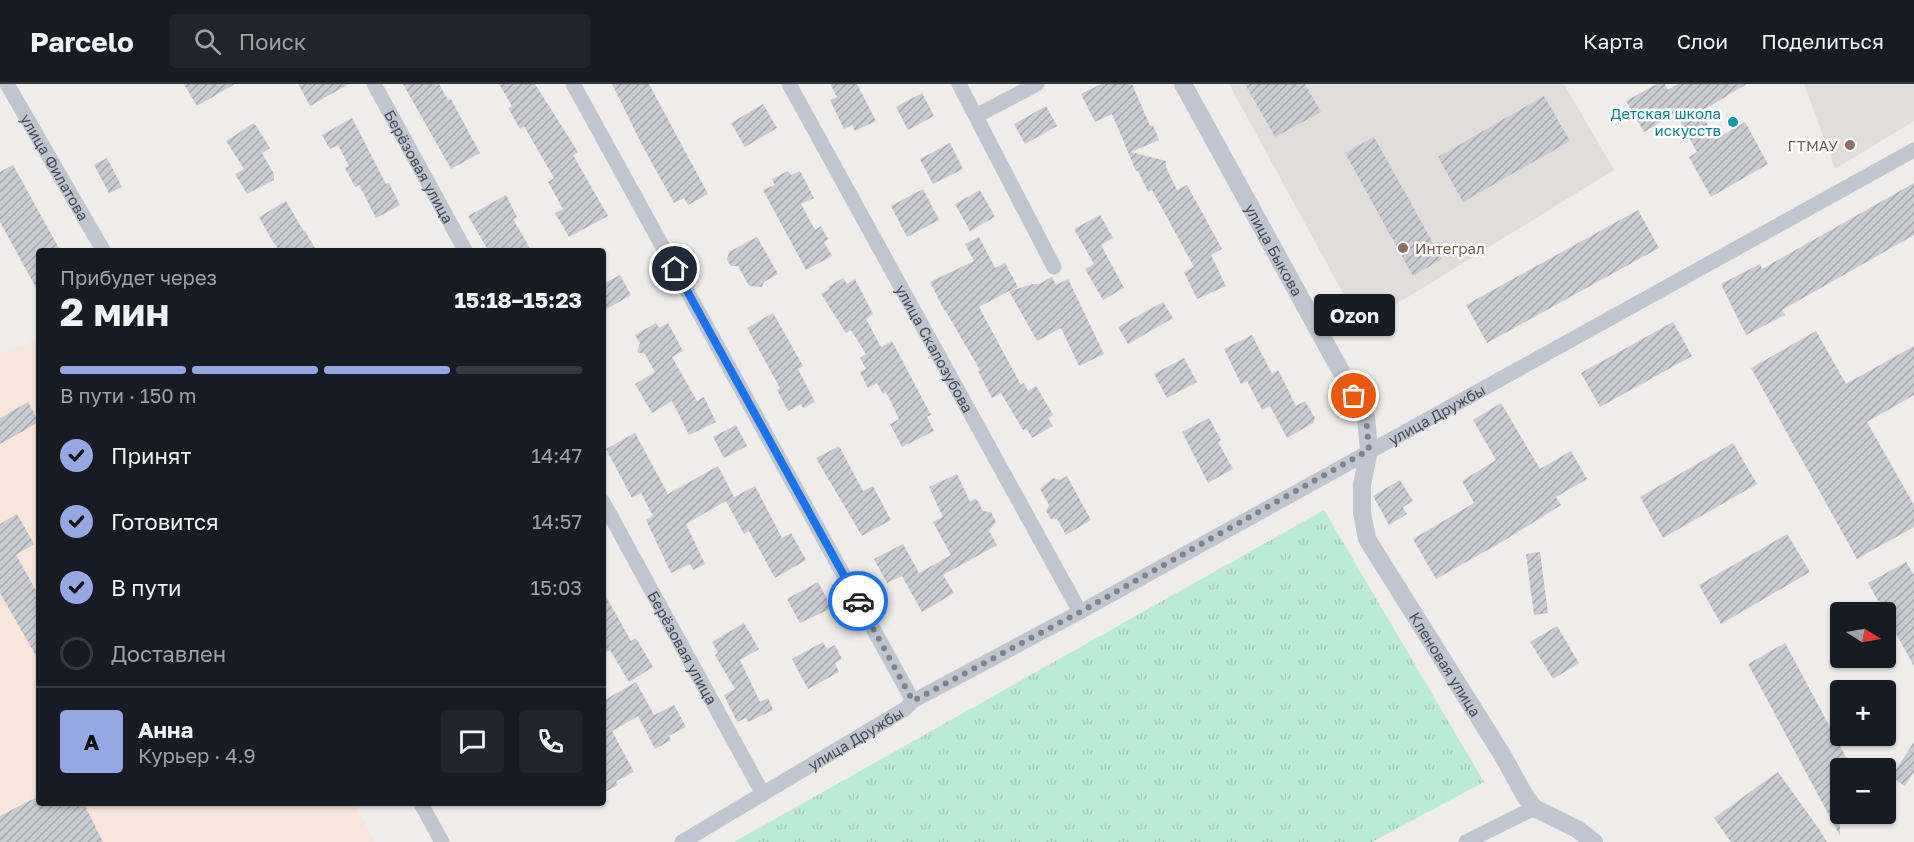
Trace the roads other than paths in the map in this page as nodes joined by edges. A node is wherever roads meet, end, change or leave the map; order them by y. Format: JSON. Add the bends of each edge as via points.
{"nodes":[{"id":1,"x":7,"y":84,"type":"edge"},
{"id":2,"x":374,"y":84,"type":"edge"},
{"id":3,"x":573,"y":84,"type":"edge"},
{"id":4,"x":789,"y":84,"type":"edge"},
{"id":5,"x":959,"y":84,"type":"edge"},
{"id":6,"x":1036,"y":84,"type":"edge"},
{"id":7,"x":1183,"y":84,"type":"edge"},
{"id":8,"x":976,"y":116,"type":"junction"},
{"id":9,"x":1914,"y":150,"type":"edge"},
{"id":10,"x":102,"y":248,"type":"edge"},
{"id":11,"x":464,"y":248,"type":"edge"},
{"id":12,"x":1054,"y":267,"type":"dead end"},
{"id":13,"x":1369,"y":450,"type":"junction"},
{"id":14,"x":606,"y":507,"type":"edge"},
{"id":15,"x":1080,"y":612,"type":"junction"},
{"id":16,"x":913,"y":701,"type":"junction"},
{"id":17,"x":763,"y":794,"type":"junction"},
{"id":18,"x":422,"y":806,"type":"edge"},
{"id":19,"x":1534,"y":808,"type":"junction"},
{"id":20,"x":442,"y":842,"type":"edge"},
{"id":21,"x":682,"y":842,"type":"edge"},
{"id":22,"x":1466,"y":842,"type":"edge"},
{"id":23,"x":1594,"y":842,"type":"edge"}],
"edges":[{"from":1,"to":10,"type":"street","name":"улица Филатова"},
{"from":2,"to":11,"type":"street","name":"Берёзовая улица"},
{"from":3,"to":16,"type":"street"},
{"from":4,"to":15,"type":"street","name":"улица Скалозубова"},
{"from":5,"to":8,"type":"street"},
{"from":6,"to":8,"type":"street"},
{"from":7,"to":13,"type":"street","name":"улица Быкова","via":[[1366,417]]},
{"from":8,"to":12,"type":"street"},
{"from":9,"to":13,"type":"street","name":"улица Дружбы"},
{"from":13,"to":15,"type":"street","name":"улица Дружбы"},
{"from":13,"to":19,"type":"street","name":"Кленовая улица","via":[[1362,485],[1367,539]]},
{"from":14,"to":17,"type":"street","name":"Берёзовая улица"},
{"from":15,"to":16,"type":"street","name":"улица Дружбы"},
{"from":16,"to":17,"type":"street","name":"улица Дружбы"},
{"from":17,"to":21,"type":"street","name":"улица Дружбы"},
{"from":18,"to":20,"type":"street"},
{"from":19,"to":22,"type":"street"},
{"from":19,"to":23,"type":"street"}]}
